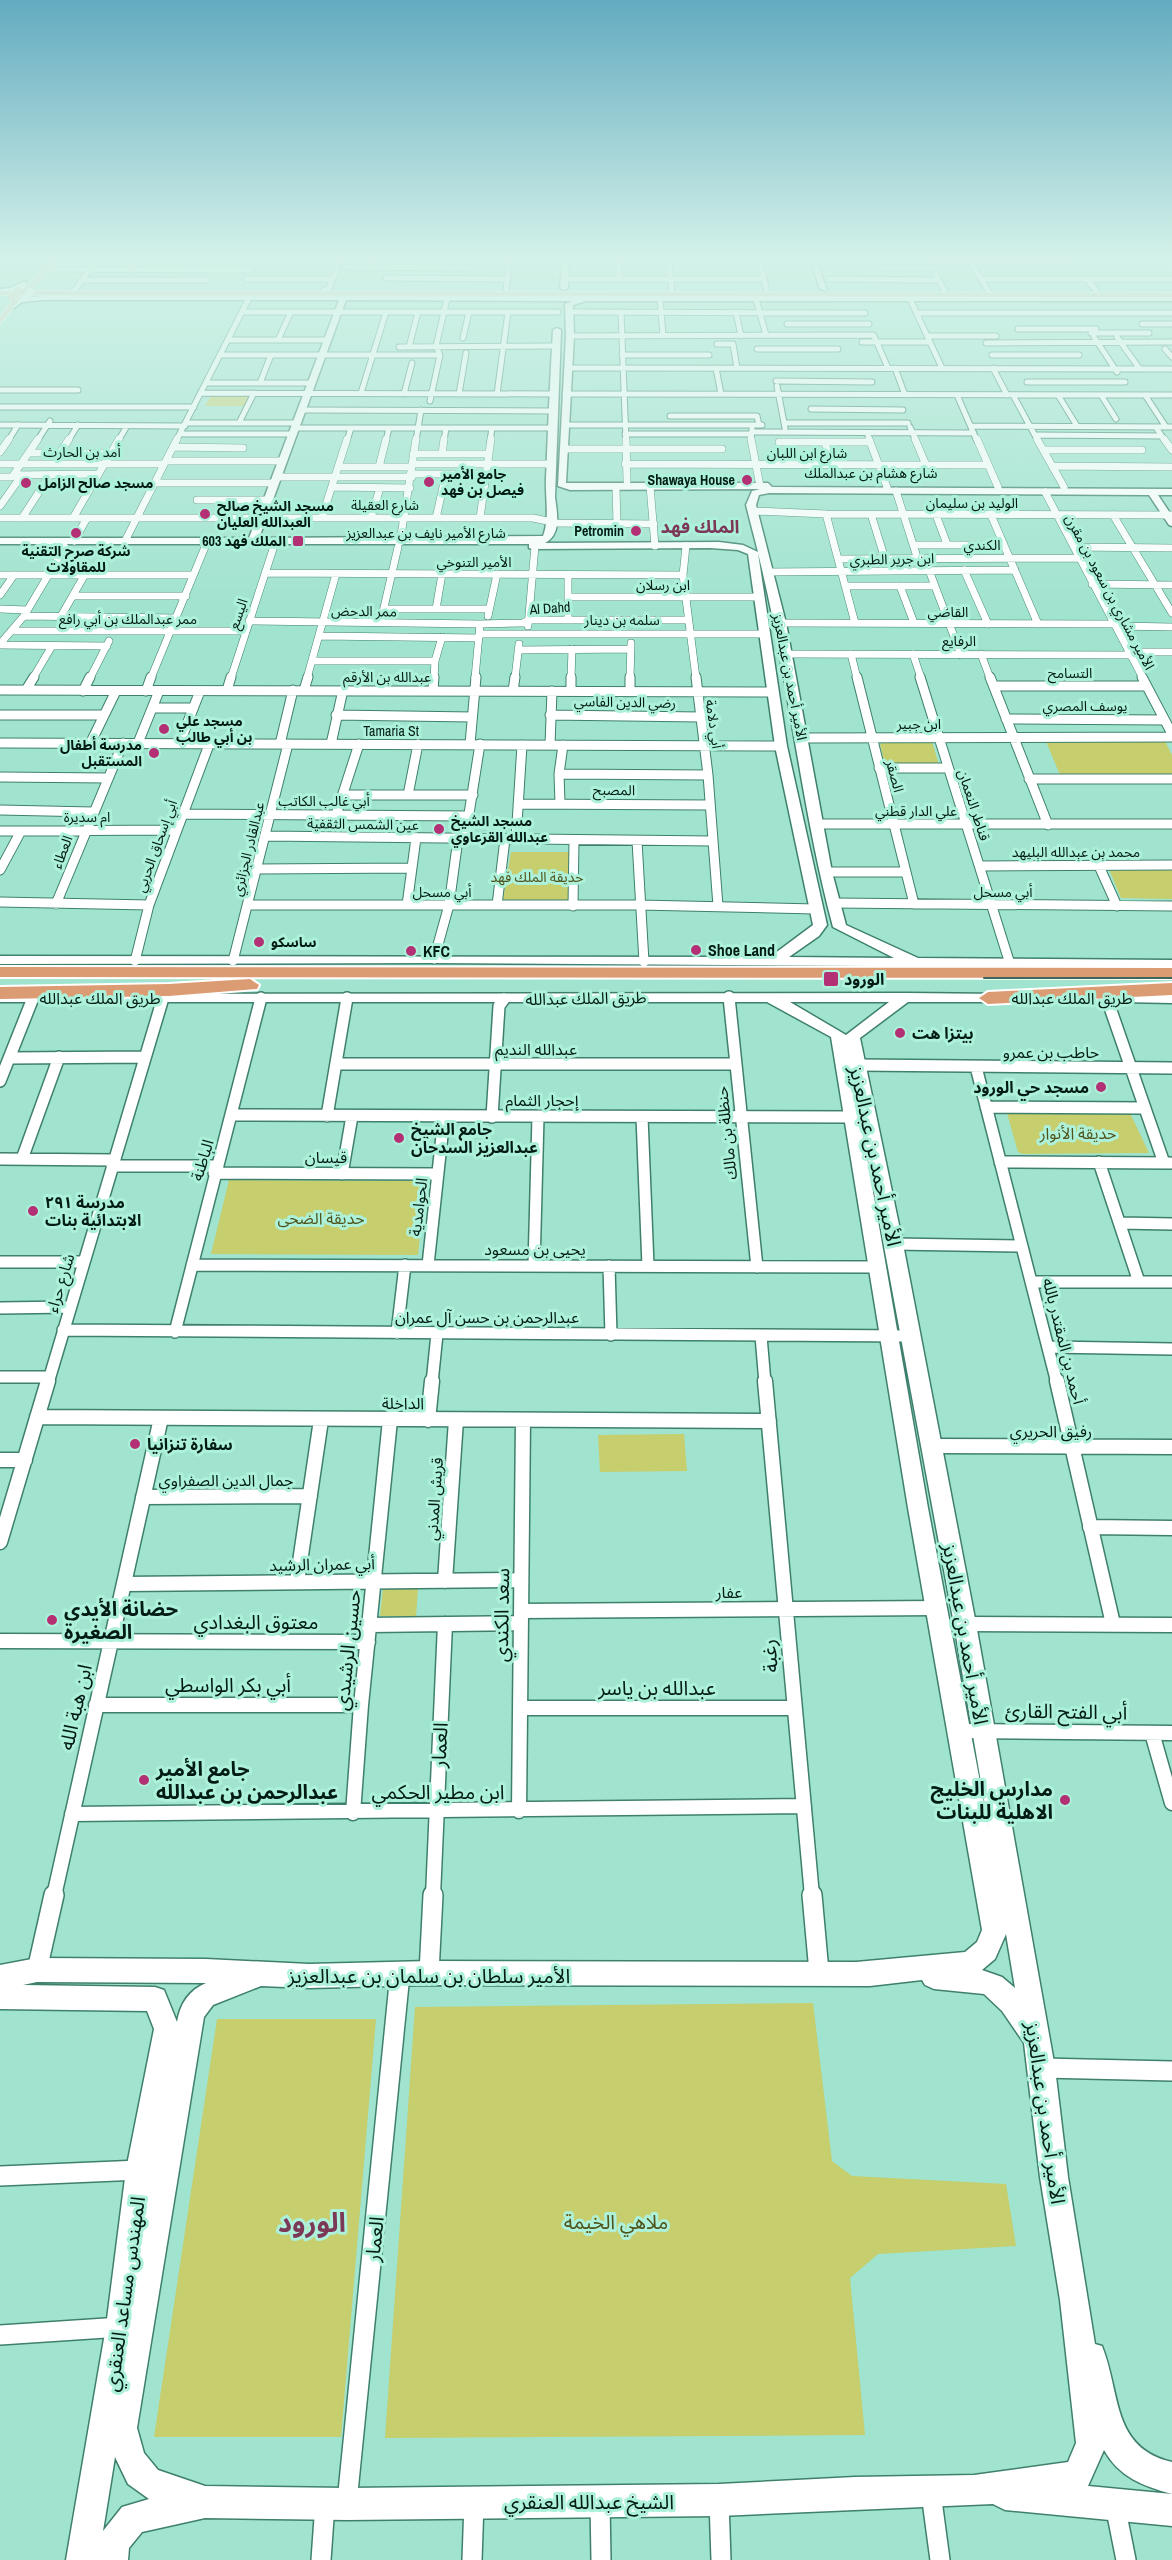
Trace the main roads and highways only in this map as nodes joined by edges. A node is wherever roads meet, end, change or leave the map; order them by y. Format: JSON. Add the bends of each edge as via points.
{"nodes":[{"id":1,"x":644,"y":962,"type":"road end"},
{"id":2,"x":0,"y":972,"type":"edge"},
{"id":3,"x":482,"y":973,"type":"junction"},
{"id":4,"x":1171,"y":977,"type":"edge"},
{"id":5,"x":0,"y":985,"type":"edge"},
{"id":6,"x":256,"y":992,"type":"junction"},
{"id":7,"x":0,"y":993,"type":"edge"},
{"id":8,"x":988,"y":998,"type":"road end"}],
"edges":[{"from":1,"to":3,"type":"highway"},
{"from":2,"to":3,"type":"highway","name":"طريق الملك عبدالله"},
{"from":3,"to":4,"type":"highway","name":"طريق الملك عبدالله"},
{"from":4,"to":6,"type":"highway","name":"طريق الملك عبدالله","via":[[510,993]]},
{"from":4,"to":8,"type":"highway"},
{"from":5,"to":6,"type":"highway","name":"طريق الملك عبدالله"},
{"from":6,"to":7,"type":"highway"}]}
